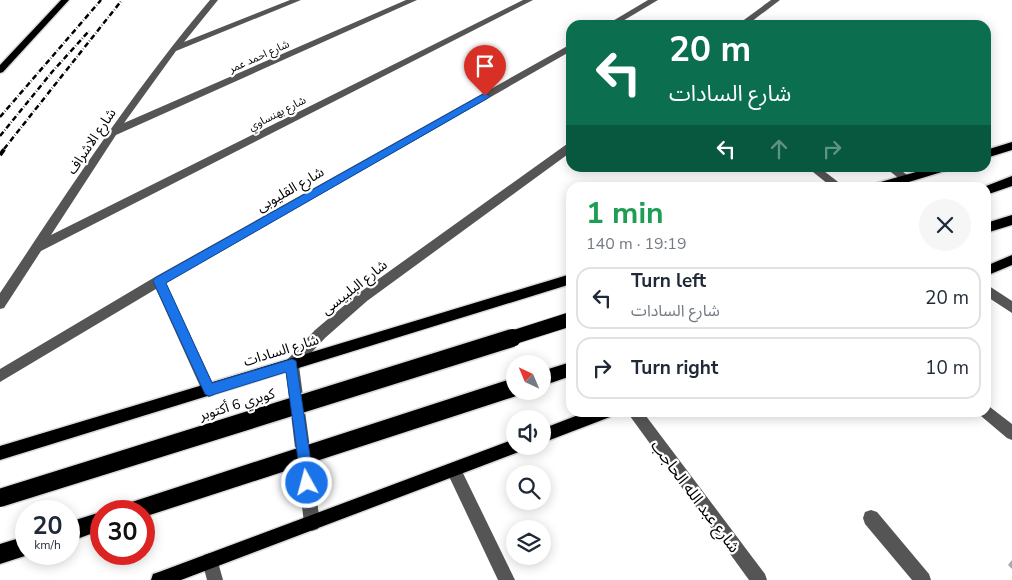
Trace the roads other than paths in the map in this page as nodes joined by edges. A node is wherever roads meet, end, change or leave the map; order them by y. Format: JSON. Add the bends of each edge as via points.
{"nodes":[{"id":1,"x":65,"y":0,"type":"edge"},
{"id":2,"x":214,"y":0,"type":"edge"},
{"id":3,"x":297,"y":0,"type":"edge"},
{"id":4,"x":414,"y":0,"type":"edge"},
{"id":5,"x":529,"y":0,"type":"edge"},
{"id":6,"x":654,"y":0,"type":"edge"},
{"id":7,"x":776,"y":0,"type":"edge"},
{"id":8,"x":619,"y":20,"type":"edge"},
{"id":9,"x":748,"y":20,"type":"edge"},
{"id":10,"x":173,"y":49,"type":"junction"},
{"id":11,"x":566,"y":50,"type":"edge"},
{"id":12,"x":0,"y":70,"type":"edge"},
{"id":13,"x":113,"y":132,"type":"junction"},
{"id":14,"x":1012,"y":146,"type":"edge"},
{"id":15,"x":566,"y":151,"type":"edge"},
{"id":16,"x":991,"y":152,"type":"edge"},
{"id":17,"x":819,"y":172,"type":"edge"},
{"id":18,"x":897,"y":172,"type":"edge"},
{"id":19,"x":927,"y":172,"type":"edge"},
{"id":20,"x":906,"y":178,"type":"junction"},
{"id":21,"x":833,"y":182,"type":"edge"},
{"id":22,"x":893,"y":182,"type":"edge"},
{"id":23,"x":1012,"y":182,"type":"edge"},
{"id":24,"x":991,"y":188,"type":"edge"},
{"id":25,"x":1012,"y":220,"type":"edge"},
{"id":26,"x":991,"y":226,"type":"edge"},
{"id":27,"x":37,"y":248,"type":"junction"},
{"id":28,"x":1012,"y":260,"type":"edge"},
{"id":29,"x":991,"y":269,"type":"edge"},
{"id":30,"x":159,"y":281,"type":"junction"},
{"id":31,"x":566,"y":281,"type":"edge"},
{"id":32,"x":991,"y":293,"type":"edge"},
{"id":33,"x":0,"y":304,"type":"edge"},
{"id":34,"x":1012,"y":308,"type":"edge"},
{"id":35,"x":566,"y":321,"type":"edge"},
{"id":36,"x":292,"y":364,"type":"junction"},
{"id":37,"x":566,"y":371,"type":"edge"},
{"id":38,"x":551,"y":375,"type":"edge"},
{"id":39,"x":0,"y":376,"type":"edge"},
{"id":40,"x":209,"y":390,"type":"junction"},
{"id":41,"x":506,"y":390,"type":"edge"},
{"id":42,"x":991,"y":415,"type":"edge"},
{"id":43,"x":592,"y":417,"type":"edge"},
{"id":44,"x":638,"y":417,"type":"edge"},
{"id":45,"x":1012,"y":432,"type":"edge"},
{"id":46,"x":551,"y":433,"type":"edge"},
{"id":47,"x":506,"y":450,"type":"edge"},
{"id":48,"x":0,"y":453,"type":"edge"},
{"id":49,"x":454,"y":470,"type":"junction"},
{"id":50,"x":0,"y":498,"type":"edge"},
{"id":51,"x":155,"y":504,"type":"edge"},
{"id":52,"x":870,"y":518,"type":"dead end"},
{"id":53,"x":312,"y":523,"type":"junction"},
{"id":54,"x":15,"y":549,"type":"edge"},
{"id":55,"x":0,"y":554,"type":"edge"},
{"id":56,"x":210,"y":561,"type":"junction"},
{"id":57,"x":159,"y":580,"type":"edge"},
{"id":58,"x":214,"y":580,"type":"edge"},
{"id":59,"x":507,"y":580,"type":"edge"},
{"id":60,"x":759,"y":580,"type":"edge"},
{"id":61,"x":923,"y":580,"type":"edge"}],
"edges":[{"from":1,"to":12,"type":"main road"},
{"from":2,"to":10,"type":"street","name":"شارع الاشراف"},
{"from":3,"to":10,"type":"street"},
{"from":4,"to":13,"type":"street","name":"شارع احمد عمر"},
{"from":5,"to":27,"type":"street","name":"شارع بهنساوي"},
{"from":6,"to":8,"type":"street"},
{"from":7,"to":9,"type":"street"},
{"from":10,"to":13,"type":"street","name":"شارع الاشراف"},
{"from":11,"to":30,"type":"street","name":"شارع القليوبى"},
{"from":13,"to":27,"type":"street","name":"شارع الاشراف"},
{"from":14,"to":16,"type":"main road"},
{"from":15,"to":36,"type":"street","name":"شارع البلبيسى","via":[[363,297],[320,334]]},
{"from":17,"to":21,"type":"street"},
{"from":18,"to":20,"type":"street"},
{"from":19,"to":20,"type":"main road"},
{"from":20,"to":22,"type":"main road"},
{"from":23,"to":24,"type":"highway"},
{"from":25,"to":26,"type":"highway"},
{"from":27,"to":33,"type":"street","name":"شارع الاشراف"},
{"from":28,"to":29,"type":"main road"},
{"from":30,"to":39,"type":"street","name":"شارع القليوبى"},
{"from":30,"to":40,"type":"street"},
{"from":31,"to":36,"type":"main road","name":"شارع السادات"},
{"from":32,"to":34,"type":"street"},
{"from":35,"to":50,"type":"highway","name":"كوبري 6 أكتوبر","bridge":true},
{"from":36,"to":40,"type":"main road","name":"شارع السادات"},
{"from":36,"to":53,"type":"street"},
{"from":37,"to":38,"type":"highway"},
{"from":40,"to":48,"type":"main road","name":"شارع السادات"},
{"from":41,"to":51,"type":"highway","bridge":true},
{"from":42,"to":45,"type":"street"},
{"from":43,"to":46,"type":"main road"},
{"from":44,"to":60,"type":"street","name":"شارع عبد الله الحاجب"},
{"from":47,"to":49,"type":"main road"},
{"from":49,"to":53,"type":"main road"},
{"from":49,"to":59,"type":"street"},
{"from":52,"to":61,"type":"street"},
{"from":53,"to":56,"type":"main road"},
{"from":54,"to":55,"type":"highway"},
{"from":56,"to":57,"type":"main road"},
{"from":56,"to":58,"type":"street"}]}
